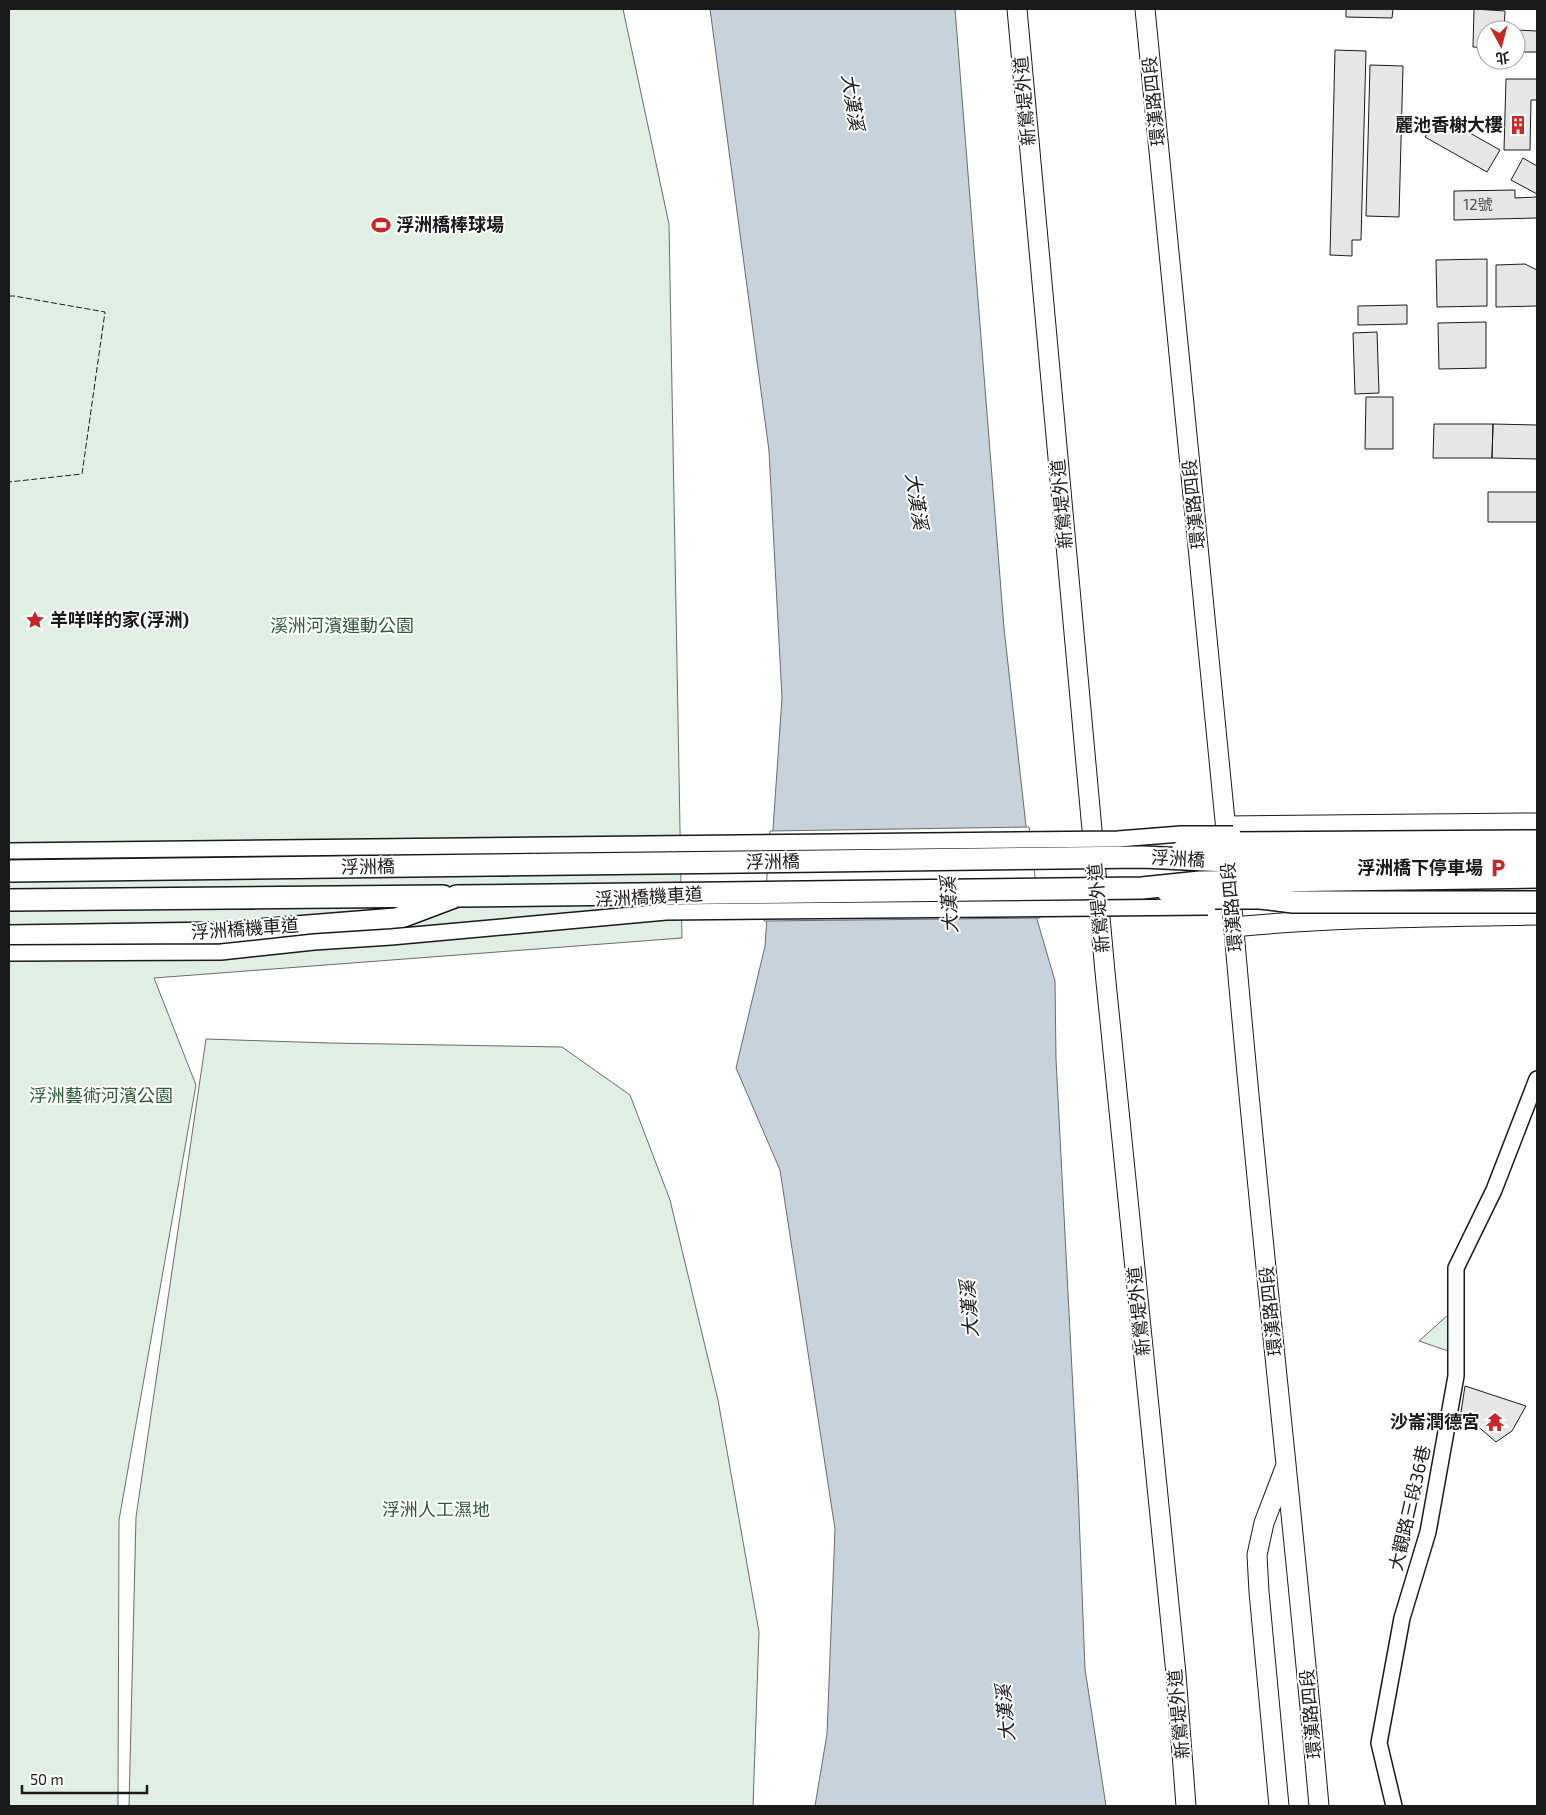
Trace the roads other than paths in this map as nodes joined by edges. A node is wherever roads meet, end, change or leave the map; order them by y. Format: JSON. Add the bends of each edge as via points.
{"nodes":[{"id":1,"x":1017,"y":9,"type":"edge"},
{"id":2,"x":1145,"y":9,"type":"edge"},
{"id":3,"x":1537,"y":823,"type":"edge"},
{"id":4,"x":1368,"y":824,"type":"junction"},
{"id":5,"x":1226,"y":826,"type":"junction"},
{"id":6,"x":1537,"y":832,"type":"edge"},
{"id":7,"x":1537,"y":841,"type":"edge"},
{"id":8,"x":9,"y":851,"type":"edge"},
{"id":9,"x":1143,"y":857,"type":"junction"},
{"id":10,"x":1537,"y":858,"type":"edge"},
{"id":11,"x":9,"y":871,"type":"edge"},
{"id":12,"x":1537,"y":877,"type":"edge"},
{"id":13,"x":1142,"y":888,"type":"junction"},
{"id":14,"x":457,"y":896,"type":"junction"},
{"id":15,"x":9,"y":900,"type":"edge"},
{"id":16,"x":1293,"y":902,"type":"junction"},
{"id":17,"x":1537,"y":902,"type":"edge"},
{"id":18,"x":1537,"y":915,"type":"edge"},
{"id":19,"x":1377,"y":919,"type":"junction"},
{"id":20,"x":1234,"y":927,"type":"junction"},
{"id":21,"x":9,"y":936,"type":"edge"},
{"id":22,"x":314,"y":942,"type":"junction"},
{"id":23,"x":9,"y":945,"type":"edge"},
{"id":24,"x":9,"y":953,"type":"edge"},
{"id":25,"x":1537,"y":1080,"type":"edge"},
{"id":26,"x":1287,"y":1464,"type":"junction"},
{"id":27,"x":1186,"y":1806,"type":"edge"},
{"id":28,"x":1279,"y":1806,"type":"edge"},
{"id":29,"x":1318,"y":1806,"type":"edge"},
{"id":30,"x":1394,"y":1806,"type":"edge"}],
"edges":[{"from":1,"to":27,"type":"street","name":"新鶯堤外道","via":[[1105,972],[1176,1674]]},
{"from":2,"to":5,"type":"street","name":"環漢路四段"},
{"from":3,"to":4,"type":"street"},
{"from":4,"to":5,"type":"street"},
{"from":4,"to":19,"type":"street","via":[[1351,842],[1356,895],[1358,916]]},
{"from":5,"to":20,"type":"street","name":"環漢路四段"},
{"from":6,"to":8,"type":"street","bridge":true},
{"from":7,"to":9,"type":"main road","bridge":true,"via":[[1226,843]]},
{"from":9,"to":10,"type":"main road","name":"浮洲橋","bridge":true,"via":[[1227,861]]},
{"from":9,"to":11,"type":"main road","name":"浮洲橋","bridge":true},
{"from":12,"to":13,"type":"main road","name":"浮洲橋","bridge":true,"via":[[1200,882]]},
{"from":13,"to":14,"type":"main road","name":"浮洲橋","bridge":true},
{"from":13,"to":16,"type":"main road","bridge":true,"via":[[1200,898],[1260,898]]},
{"from":14,"to":15,"type":"main road","name":"浮洲橋"},
{"from":14,"to":21,"type":"main road","name":"浮洲橋","via":[[396,919],[221,933]]},
{"from":16,"to":17,"type":"main road","bridge":true},
{"from":16,"to":22,"type":"street","name":"浮洲橋機車道","bridge":true,"via":[[1261,906],[666,912]]},
{"from":18,"to":19,"type":"street"},
{"from":19,"to":20,"type":"street"},
{"from":20,"to":26,"type":"street","name":"環漢路四段"},
{"from":22,"to":23,"type":"street","bridge":true},
{"from":22,"to":24,"type":"street","name":"浮洲橋機車道","bridge":true,"via":[[221,952]]},
{"from":25,"to":30,"type":"street","name":"大觀路三段36巷","via":[[1494,1190],[1456,1268],[1456,1376],[1428,1532],[1402,1618],[1379,1743]]},
{"from":26,"to":28,"type":"street","via":[[1264,1523],[1257,1555]]},
{"from":26,"to":29,"type":"street","name":"環漢路四段"}]}
